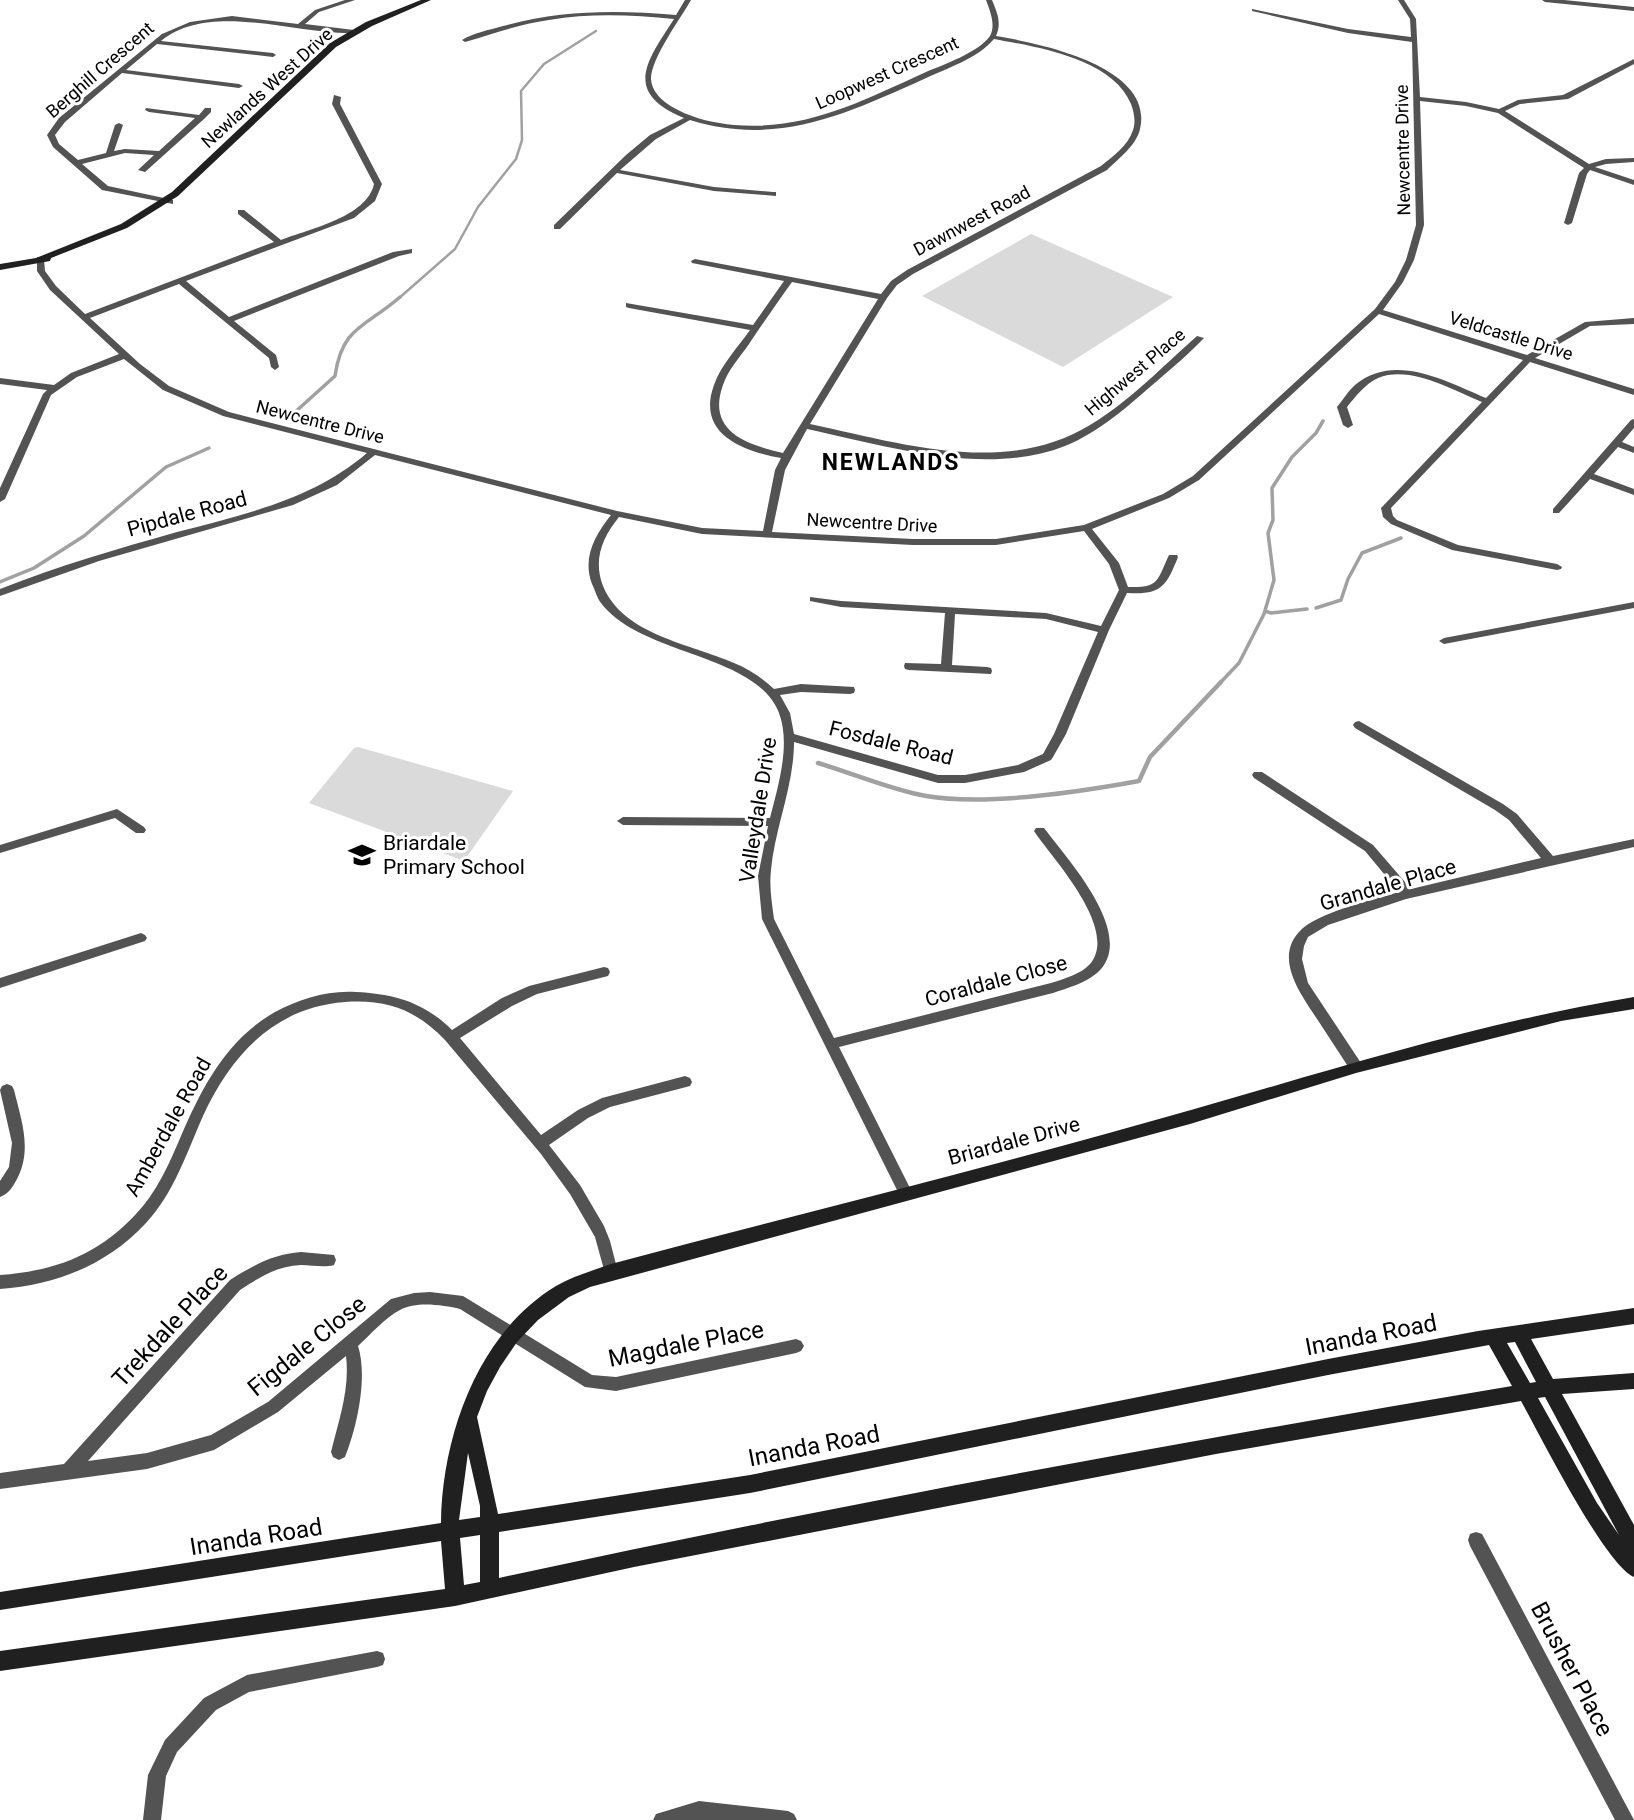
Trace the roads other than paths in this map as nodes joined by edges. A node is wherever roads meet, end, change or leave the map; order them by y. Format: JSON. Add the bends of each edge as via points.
{"nodes":[{"id":1,"x":352,"y":0,"type":"edge"},
{"id":2,"x":427,"y":0,"type":"edge"},
{"id":3,"x":688,"y":0,"type":"edge"},
{"id":4,"x":989,"y":0,"type":"edge"},
{"id":5,"x":1401,"y":0,"type":"edge"},
{"id":6,"x":1545,"y":0,"type":"edge"},
{"id":7,"x":1634,"y":9,"type":"edge"},
{"id":8,"x":1254,"y":10,"type":"dead end"},
{"id":9,"x":679,"y":17,"type":"junction"},
{"id":10,"x":300,"y":25,"type":"junction"},
{"id":11,"x":354,"y":32,"type":"junction"},
{"id":12,"x":993,"y":37,"type":"junction"},
{"id":13,"x":465,"y":40,"type":"dead end"},
{"id":14,"x":1415,"y":40,"type":"junction"},
{"id":15,"x":155,"y":42,"type":"junction"},
{"id":16,"x":272,"y":55,"type":"dead end"},
{"id":17,"x":1634,"y":61,"type":"edge"},
{"id":18,"x":119,"y":71,"type":"junction"},
{"id":19,"x":239,"y":86,"type":"dead end"},
{"id":20,"x":337,"y":97,"type":"dead end"},
{"id":21,"x":1418,"y":99,"type":"junction"},
{"id":22,"x":149,"y":110,"type":"dead end"},
{"id":23,"x":208,"y":110,"type":"dead end"},
{"id":24,"x":1500,"y":111,"type":"junction"},
{"id":25,"x":201,"y":117,"type":"junction"},
{"id":26,"x":689,"y":118,"type":"junction"},
{"id":27,"x":119,"y":125,"type":"dead end"},
{"id":28,"x":110,"y":153,"type":"junction"},
{"id":29,"x":161,"y":153,"type":"junction"},
{"id":30,"x":1634,"y":160,"type":"edge"},
{"id":31,"x":75,"y":163,"type":"junction"},
{"id":32,"x":1588,"y":167,"type":"junction"},
{"id":33,"x":142,"y":170,"type":"dead end"},
{"id":34,"x":616,"y":171,"type":"junction"},
{"id":35,"x":1634,"y":183,"type":"edge"},
{"id":36,"x":773,"y":194,"type":"dead end"},
{"id":37,"x":170,"y":199,"type":"junction"},
{"id":38,"x":241,"y":212,"type":"dead end"},
{"id":39,"x":1568,"y":223,"type":"dead end"},
{"id":40,"x":557,"y":227,"type":"dead end"},
{"id":41,"x":279,"y":243,"type":"junction"},
{"id":42,"x":409,"y":251,"type":"dead end"},
{"id":43,"x":40,"y":259,"type":"junction"},
{"id":44,"x":695,"y":261,"type":"dead end"},
{"id":45,"x":0,"y":267,"type":"edge"},
{"id":46,"x":789,"y":280,"type":"junction"},
{"id":47,"x":180,"y":281,"type":"junction"},
{"id":48,"x":883,"y":297,"type":"junction"},
{"id":49,"x":629,"y":305,"type":"dead end"},
{"id":50,"x":1378,"y":311,"type":"junction"},
{"id":51,"x":84,"y":317,"type":"junction"},
{"id":52,"x":228,"y":320,"type":"junction"},
{"id":53,"x":1634,"y":321,"type":"edge"},
{"id":54,"x":755,"y":328,"type":"junction"},
{"id":55,"x":1200,"y":338,"type":"dead end"},
{"id":56,"x":126,"y":355,"type":"junction"},
{"id":57,"x":1529,"y":358,"type":"junction"},
{"id":58,"x":275,"y":367,"type":"dead end"},
{"id":59,"x":0,"y":381,"type":"edge"},
{"id":60,"x":54,"y":388,"type":"junction"},
{"id":61,"x":1634,"y":392,"type":"edge"},
{"id":62,"x":1487,"y":401,"type":"junction"},
{"id":63,"x":1634,"y":422,"type":"edge"},
{"id":64,"x":1348,"y":425,"type":"dead end"},
{"id":65,"x":804,"y":426,"type":"junction"},
{"id":66,"x":1617,"y":443,"type":"junction"},
{"id":67,"x":1634,"y":450,"type":"edge"},
{"id":68,"x":373,"y":452,"type":"junction"},
{"id":69,"x":786,"y":456,"type":"junction"},
{"id":70,"x":1589,"y":475,"type":"junction"},
{"id":71,"x":1634,"y":492,"type":"edge"},
{"id":72,"x":0,"y":499,"type":"edge"},
{"id":73,"x":1556,"y":511,"type":"dead end"},
{"id":74,"x":617,"y":514,"type":"junction"},
{"id":75,"x":1086,"y":528,"type":"junction"},
{"id":76,"x":768,"y":534,"type":"junction"},
{"id":77,"x":1173,"y":557,"type":"dead end"},
{"id":78,"x":1557,"y":567,"type":"dead end"},
{"id":79,"x":1124,"y":590,"type":"junction"},
{"id":80,"x":0,"y":593,"type":"edge"},
{"id":81,"x":814,"y":599,"type":"dead end"},
{"id":82,"x":1634,"y":605,"type":"edge"},
{"id":83,"x":950,"y":612,"type":"junction"},
{"id":84,"x":1104,"y":630,"type":"junction"},
{"id":85,"x":1444,"y":641,"type":"dead end"},
{"id":86,"x":909,"y":666,"type":"dead end"},
{"id":87,"x":946,"y":668,"type":"junction"},
{"id":88,"x":987,"y":671,"type":"dead end"},
{"id":89,"x":850,"y":690,"type":"dead end"},
{"id":90,"x":774,"y":693,"type":"junction"},
{"id":91,"x":1359,"y":725,"type":"dead end"},
{"id":92,"x":791,"y":737,"type":"junction"},
{"id":93,"x":1258,"y":775,"type":"dead end"},
{"id":94,"x":623,"y":821,"type":"dead end"},
{"id":95,"x":774,"y":822,"type":"junction"},
{"id":96,"x":140,"y":830,"type":"dead end"},
{"id":97,"x":1040,"y":831,"type":"dead end"},
{"id":98,"x":1634,"y":843,"type":"edge"},
{"id":99,"x":0,"y":849,"type":"edge"},
{"id":100,"x":1551,"y":862,"type":"junction"},
{"id":101,"x":1409,"y":895,"type":"junction"},
{"id":102,"x":141,"y":938,"type":"dead end"},
{"id":103,"x":604,"y":972,"type":"dead end"},
{"id":104,"x":0,"y":984,"type":"edge"},
{"id":105,"x":1634,"y":1003,"type":"edge"},
{"id":106,"x":451,"y":1037,"type":"junction"},
{"id":107,"x":831,"y":1044,"type":"junction"},
{"id":108,"x":1356,"y":1067,"type":"junction"},
{"id":109,"x":685,"y":1082,"type":"dead end"},
{"id":110,"x":7,"y":1090,"type":"dead end"},
{"id":111,"x":540,"y":1144,"type":"junction"},
{"id":112,"x":0,"y":1191,"type":"edge"},
{"id":113,"x":906,"y":1194,"type":"junction"},
{"id":114,"x":329,"y":1260,"type":"dead end"},
{"id":115,"x":611,"y":1272,"type":"junction"},
{"id":116,"x":0,"y":1282,"type":"edge"},
{"id":117,"x":1634,"y":1316,"type":"edge"},
{"id":118,"x":1519,"y":1333,"type":"junction"},
{"id":119,"x":514,"y":1335,"type":"junction"},
{"id":120,"x":1494,"y":1336,"type":"junction"},
{"id":121,"x":349,"y":1342,"type":"junction"},
{"id":122,"x":796,"y":1346,"type":"dead end"},
{"id":123,"x":1634,"y":1381,"type":"edge"},
{"id":124,"x":1551,"y":1388,"type":"junction"},
{"id":125,"x":1525,"y":1393,"type":"junction"},
{"id":126,"x":469,"y":1416,"type":"junction"},
{"id":127,"x":340,"y":1452,"type":"dead end"},
{"id":128,"x":68,"y":1472,"type":"junction"},
{"id":129,"x":0,"y":1481,"type":"edge"},
{"id":130,"x":489,"y":1525,"type":"junction"},
{"id":131,"x":450,"y":1531,"type":"junction"},
{"id":132,"x":1476,"y":1540,"type":"dead end"},
{"id":133,"x":1634,"y":1544,"type":"edge"},
{"id":134,"x":1634,"y":1568,"type":"edge"},
{"id":135,"x":490,"y":1589,"type":"junction"},
{"id":136,"x":455,"y":1597,"type":"junction"},
{"id":137,"x":0,"y":1601,"type":"edge"},
{"id":138,"x":377,"y":1659,"type":"dead end"},
{"id":139,"x":0,"y":1661,"type":"edge"},
{"id":140,"x":152,"y":1820,"type":"edge"},
{"id":141,"x":662,"y":1820,"type":"edge"},
{"id":142,"x":788,"y":1820,"type":"edge"},
{"id":143,"x":1625,"y":1820,"type":"edge"}],
"edges":[{"from":1,"to":10,"type":"street","via":[[317,11]]},
{"from":2,"to":11,"type":"street","name":"Newlands West Drive"},
{"from":3,"to":9,"type":"street","name":"Loopwest Crescent"},
{"from":4,"to":12,"type":"street","via":[[998,26]]},
{"from":5,"to":14,"type":"street","name":"Newcentre Drive","via":[[1413,19]]},
{"from":6,"to":7,"type":"street"},
{"from":8,"to":14,"type":"street"},
{"from":9,"to":13,"type":"street","via":[[558,16]]},
{"from":9,"to":26,"type":"street","name":"Loopwest Crescent","via":[[650,71],[648,85],[660,102]]},
{"from":10,"to":11,"type":"street","name":"Berghill Crescent"},
{"from":10,"to":15,"type":"street","name":"Berghill Crescent","via":[[212,20],[182,26]]},
{"from":11,"to":37,"type":"street","name":"Newlands West Drive","via":[[324,52]]},
{"from":12,"to":26,"type":"street","name":"Loopwest Crescent","via":[[962,58],[835,117],[784,128],[740,127]]},
{"from":12,"to":48,"type":"street","name":"Dawnwest Road","via":[[1058,51],[1109,75],[1134,100],[1138,130],[1120,157],[1104,168],[910,272]]},
{"from":14,"to":21,"type":"street","name":"Newcentre Drive"},
{"from":15,"to":16,"type":"street"},
{"from":15,"to":18,"type":"street","name":"Berghill Crescent"},
{"from":17,"to":24,"type":"street","via":[[1564,97],[1518,102]]},
{"from":18,"to":19,"type":"street"},
{"from":18,"to":31,"type":"street","name":"Berghill Crescent","via":[[51,135]]},
{"from":20,"to":41,"type":"street","via":[[336,104],[378,184],[377,192],[351,216]]},
{"from":21,"to":24,"type":"street"},
{"from":21,"to":50,"type":"street","name":"Newcentre Drive","via":[[1419,231],[1399,282]]},
{"from":22,"to":25,"type":"street"},
{"from":23,"to":25,"type":"street"},
{"from":24,"to":32,"type":"street"},
{"from":25,"to":29,"type":"street"},
{"from":26,"to":34,"type":"street","via":[[653,137]]},
{"from":27,"to":28,"type":"street"},
{"from":28,"to":29,"type":"street"},
{"from":28,"to":31,"type":"street"},
{"from":29,"to":33,"type":"street"},
{"from":30,"to":32,"type":"street"},
{"from":31,"to":37,"type":"street","name":"Berghill Crescent","via":[[105,188]]},
{"from":32,"to":35,"type":"street"},
{"from":32,"to":39,"type":"street"},
{"from":34,"to":36,"type":"street","via":[[714,189]]},
{"from":34,"to":40,"type":"street"},
{"from":37,"to":43,"type":"street","name":"Newlands West Drive","via":[[124,226]]},
{"from":38,"to":41,"type":"street"},
{"from":41,"to":47,"type":"street"},
{"from":42,"to":52,"type":"street"},
{"from":43,"to":45,"type":"street","name":"Newlands West Drive"},
{"from":43,"to":51,"type":"street","name":"Newcentre Drive","via":[[44,276]]},
{"from":44,"to":46,"type":"street"},
{"from":46,"to":48,"type":"street"},
{"from":46,"to":54,"type":"street"},
{"from":47,"to":51,"type":"street"},
{"from":47,"to":52,"type":"street"},
{"from":48,"to":65,"type":"street","name":"Dawnwest Road"},
{"from":49,"to":54,"type":"street"},
{"from":50,"to":57,"type":"street","name":"Veldcastle Drive"},
{"from":50,"to":75,"type":"street","name":"Newcentre Drive","via":[[1196,478],[1166,496]]},
{"from":51,"to":56,"type":"street","name":"Newcentre Drive"},
{"from":52,"to":58,"type":"street","via":[[273,357]]},
{"from":53,"to":57,"type":"street","via":[[1588,324]]},
{"from":54,"to":69,"type":"street","via":[[715,388],[712,403],[718,421],[738,442]]},
{"from":55,"to":65,"type":"street","name":"Highwest Place","via":[[1093,428],[1039,451],[981,456],[943,453]]},
{"from":56,"to":60,"type":"street"},
{"from":56,"to":68,"type":"street","name":"Newcentre Drive","via":[[166,388],[211,409]]},
{"from":57,"to":61,"type":"street","name":"Veldcastle Drive"},
{"from":57,"to":62,"type":"street"},
{"from":59,"to":60,"type":"street"},
{"from":60,"to":72,"type":"street","via":[[41,402]]},
{"from":62,"to":64,"type":"street","via":[[1409,372],[1388,370],[1379,372],[1348,398],[1342,407]]},
{"from":62,"to":78,"type":"street","via":[[1387,509],[1388,517],[1449,546]]},
{"from":63,"to":66,"type":"street"},
{"from":65,"to":69,"type":"street","name":"Dawnwest Road"},
{"from":66,"to":67,"type":"street"},
{"from":66,"to":70,"type":"street"},
{"from":68,"to":74,"type":"street","name":"Newcentre Drive"},
{"from":68,"to":80,"type":"street","name":"Pipdale Road","via":[[344,478],[297,502],[74,565]]},
{"from":69,"to":76,"type":"street","name":"Dawnwest Road"},
{"from":70,"to":71,"type":"street"},
{"from":70,"to":73,"type":"street"},
{"from":74,"to":76,"type":"street","name":"Newcentre Drive","via":[[702,531]]},
{"from":74,"to":90,"type":"street","via":[[596,545],[592,561],[596,585],[610,608],[651,634],[748,673]]},
{"from":75,"to":76,"type":"street","name":"Newcentre Drive","via":[[996,542]]},
{"from":75,"to":79,"type":"street","via":[[1114,563]]},
{"from":77,"to":79,"type":"street","via":[[1156,590]]},
{"from":79,"to":84,"type":"street","name":"Fosdale Road"},
{"from":81,"to":83,"type":"street"},
{"from":82,"to":85,"type":"street"},
{"from":83,"to":84,"type":"street","via":[[1045,616]]},
{"from":83,"to":87,"type":"street"},
{"from":84,"to":92,"type":"street","name":"Fosdale Road","via":[[1047,757],[1020,769],[938,779]]},
{"from":86,"to":87,"type":"street"},
{"from":87,"to":88,"type":"street"},
{"from":89,"to":90,"type":"street","via":[[801,688]]},
{"from":90,"to":92,"type":"street","name":"Valleydale Drive"},
{"from":91,"to":100,"type":"street","via":[[1513,817]]},
{"from":92,"to":95,"type":"street","name":"Valleydale Drive"},
{"from":93,"to":101,"type":"street","via":[[1369,848]]},
{"from":94,"to":95,"type":"street"},
{"from":95,"to":107,"type":"street","name":"Valleydale Drive","via":[[763,883],[768,919]]},
{"from":96,"to":99,"type":"street","via":[[117,813]]},
{"from":97,"to":107,"type":"street","name":"Coraldale Close","via":[[1102,923],[1105,948],[1098,964],[1085,976],[1053,988]]},
{"from":98,"to":100,"type":"street","name":"Grandale Place"},
{"from":100,"to":101,"type":"street","name":"Grandale Place"},
{"from":101,"to":108,"type":"street","name":"Grandale Place","via":[[1335,915],[1306,931],[1298,943],[1295,958],[1302,985]]},
{"from":102,"to":104,"type":"street"},
{"from":103,"to":106,"type":"street","via":[[534,990]]},
{"from":105,"to":108,"type":"street","name":"Briardale Drive","via":[[1561,1015]]},
{"from":106,"to":111,"type":"street","name":"Amberdale Road"},
{"from":106,"to":116,"type":"street","name":"Amberdale Road","via":[[412,1006],[373,998],[323,998],[278,1015],[222,1068],[155,1203],[131,1229],[90,1259],[43,1277]]},
{"from":107,"to":113,"type":"street","name":"Valleydale Drive"},
{"from":108,"to":113,"type":"street","name":"Briardale Drive","via":[[1190,1118]]},
{"from":109,"to":111,"type":"street","via":[[607,1102]]},
{"from":110,"to":112,"type":"street","via":[[21,1155]]},
{"from":111,"to":115,"type":"street","name":"Amberdale Road","via":[[601,1233]]},
{"from":113,"to":115,"type":"street","name":"Briardale Drive"},
{"from":114,"to":128,"type":"street","name":"Trekdale Place","via":[[295,1257],[266,1264],[235,1285]]},
{"from":115,"to":119,"type":"street","name":"Briardale Drive","via":[[556,1295]]},
{"from":117,"to":118,"type":"street","name":"Inanda Road"},
{"from":118,"to":120,"type":"street","name":"Inanda Road"},
{"from":118,"to":124,"type":"street"},
{"from":119,"to":121,"type":"street","name":"Figdale Close","via":[[463,1303],[421,1297],[396,1304]]},
{"from":119,"to":122,"type":"street","name":"Magdale Place","via":[[590,1382],[603,1384]]},
{"from":119,"to":126,"type":"street","name":"Briardale Drive","via":[[488,1366]]},
{"from":120,"to":125,"type":"street"},
{"from":120,"to":130,"type":"street","name":"Inanda Road","via":[[750,1484]]},
{"from":121,"to":127,"type":"street","via":[[357,1375]]},
{"from":121,"to":128,"type":"street","name":"Figdale Close","via":[[273,1407],[214,1442],[147,1461]]},
{"from":123,"to":124,"type":"street"},
{"from":124,"to":125,"type":"street"},
{"from":124,"to":133,"type":"street"},
{"from":125,"to":134,"type":"street","via":[[1591,1509]]},
{"from":125,"to":135,"type":"street","via":[[1216,1445]]},
{"from":126,"to":130,"type":"street"},
{"from":126,"to":131,"type":"street","name":"Briardale Drive","via":[[456,1470]]},
{"from":128,"to":129,"type":"street","name":"Figdale Close"},
{"from":130,"to":131,"type":"street","name":"Inanda Road"},
{"from":130,"to":135,"type":"street"},
{"from":131,"to":136,"type":"street","name":"Briardale Drive"},
{"from":131,"to":137,"type":"street","name":"Inanda Road"},
{"from":132,"to":143,"type":"street","name":"Brusher Place"},
{"from":135,"to":136,"type":"street"},
{"from":136,"to":139,"type":"street"},
{"from":138,"to":140,"type":"street","via":[[247,1684],[210,1704],[171,1746],[157,1774]]},
{"from":141,"to":142,"type":"street","via":[[699,1810]]}]}
